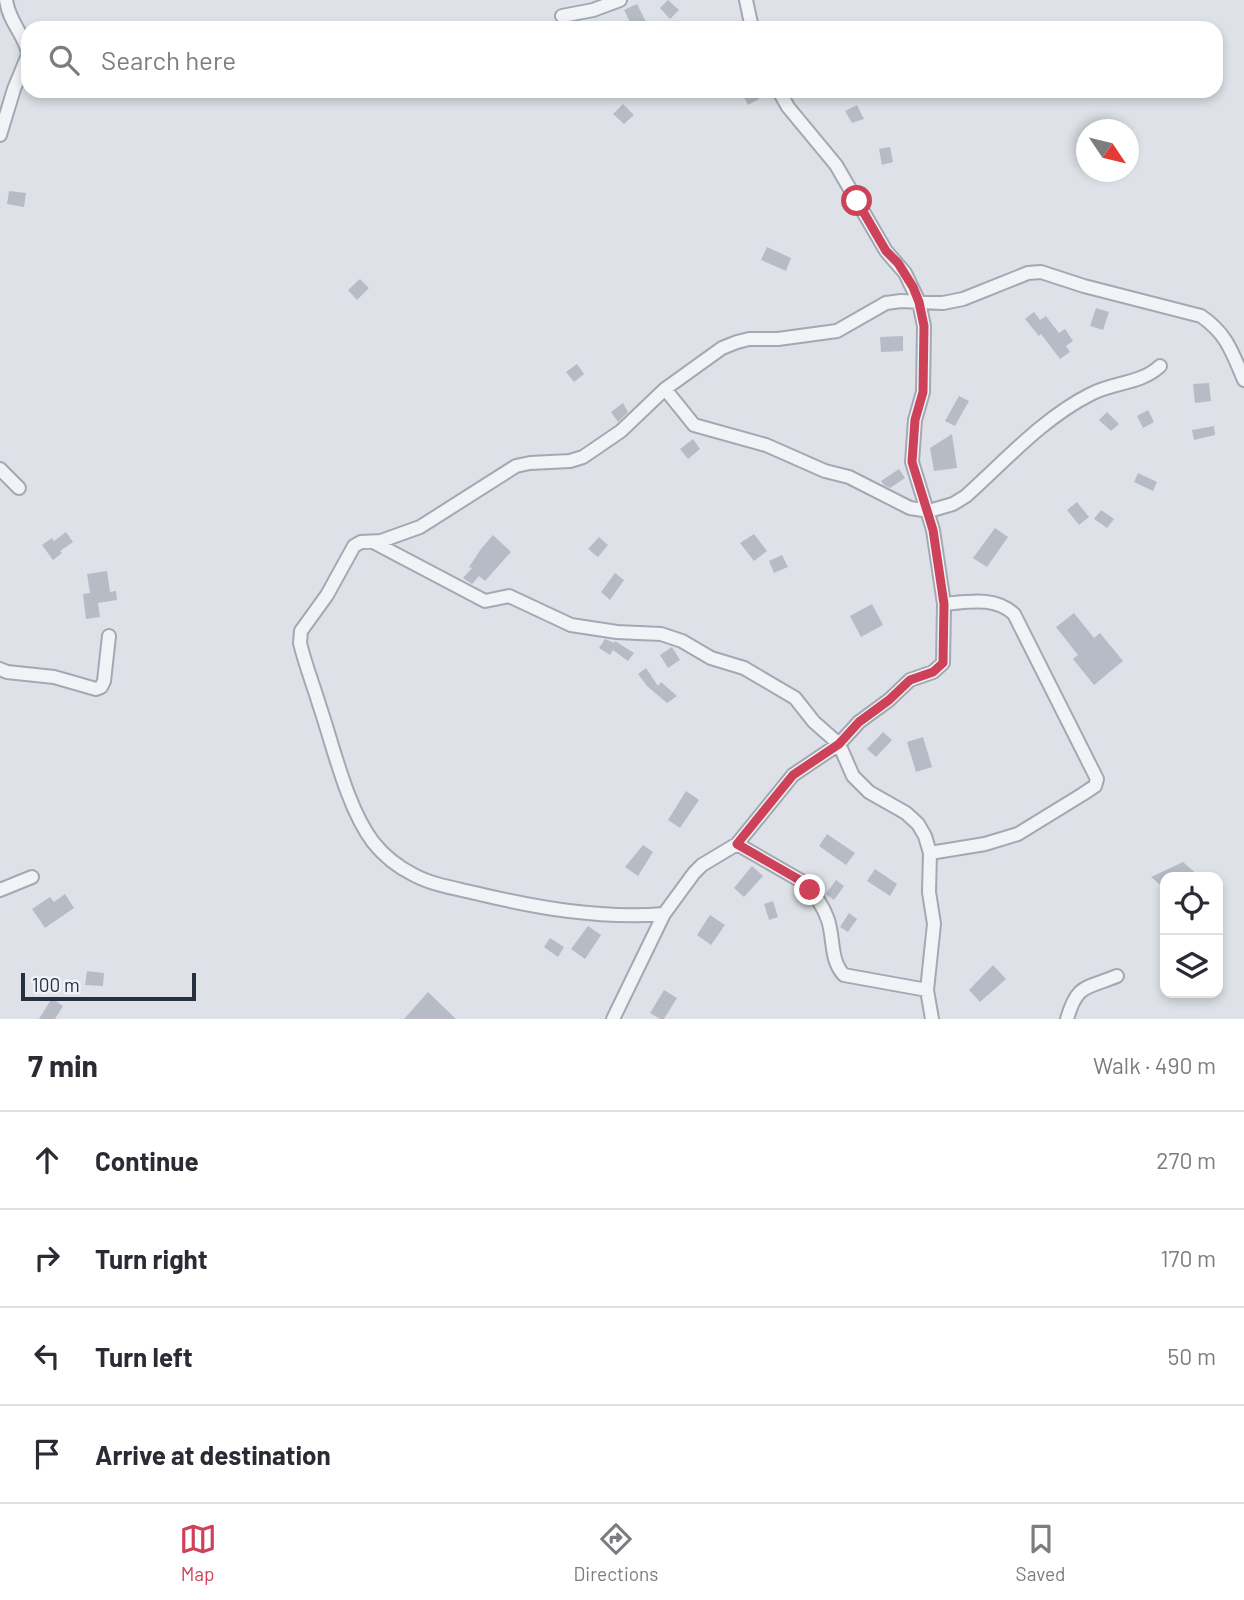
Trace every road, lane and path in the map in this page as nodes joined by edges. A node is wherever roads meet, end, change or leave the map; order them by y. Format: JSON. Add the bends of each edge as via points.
{"nodes":[{"id":1,"x":6,"y":0,"type":"edge"},
{"id":2,"x":620,"y":0,"type":"edge"},
{"id":3,"x":746,"y":0,"type":"edge"},
{"id":4,"x":562,"y":16,"type":"dead end"},
{"id":5,"x":750,"y":21,"type":"edge"},
{"id":6,"x":21,"y":36,"type":"edge"},
{"id":7,"x":21,"y":72,"type":"edge"},
{"id":8,"x":783,"y":98,"type":"edge"},
{"id":9,"x":0,"y":135,"type":"edge"},
{"id":10,"x":919,"y":302,"type":"junction"},
{"id":11,"x":1160,"y":366,"type":"dead end"},
{"id":12,"x":1244,"y":380,"type":"edge"},
{"id":13,"x":665,"y":389,"type":"junction"},
{"id":14,"x":0,"y":469,"type":"edge"},
{"id":15,"x":19,"y":488,"type":"dead end"},
{"id":16,"x":929,"y":511,"type":"junction"},
{"id":17,"x":373,"y":542,"type":"junction"},
{"id":18,"x":944,"y":604,"type":"junction"},
{"id":19,"x":109,"y":636,"type":"dead end"},
{"id":20,"x":0,"y":669,"type":"edge"},
{"id":21,"x":839,"y":744,"type":"junction"},
{"id":22,"x":737,"y":844,"type":"junction"},
{"id":23,"x":930,"y":853,"type":"junction"},
{"id":24,"x":32,"y":877,"type":"dead end"},
{"id":25,"x":0,"y":890,"type":"edge"},
{"id":26,"x":664,"y":914,"type":"junction"},
{"id":27,"x":1117,"y":976,"type":"dead end"},
{"id":28,"x":927,"y":989,"type":"junction"},
{"id":29,"x":613,"y":1019,"type":"edge"},
{"id":30,"x":932,"y":1019,"type":"edge"},
{"id":31,"x":1067,"y":1019,"type":"edge"}],
"edges":[{"from":1,"to":6,"type":"street","via":[[8,15]]},
{"from":2,"to":4,"type":"street"},
{"from":3,"to":5,"type":"street"},
{"from":7,"to":9,"type":"street"},
{"from":8,"to":10,"type":"street","via":[[840,171]]},
{"from":10,"to":12,"type":"street","via":[[963,299],[1041,272],[1201,316],[1227,339]]},
{"from":10,"to":13,"type":"street","via":[[886,303],[836,331],[737,342]]},
{"from":10,"to":16,"type":"street","via":[[924,326],[923,392],[915,420],[912,462]]},
{"from":11,"to":16,"type":"street","via":[[1145,377],[1091,394],[1046,423],[966,496]]},
{"from":13,"to":16,"type":"street","via":[[694,425],[766,445],[849,477],[910,508]]},
{"from":13,"to":17,"type":"street","via":[[621,431],[583,457],[516,466],[420,527]]},
{"from":14,"to":15,"type":"street"},
{"from":16,"to":18,"type":"street"},
{"from":17,"to":21,"type":"street","via":[[485,601],[509,596],[571,625],[682,640],[711,659],[744,668],[786,692]]},
{"from":17,"to":26,"type":"street","via":[[354,546],[299,637],[356,811],[373,841],[401,868],[439,885],[607,916]]},
{"from":18,"to":21,"type":"street","via":[[943,663],[910,680]]},
{"from":18,"to":23,"type":"street","via":[[993,602],[1014,614],[1097,779],[1095,786],[1018,834]]},
{"from":19,"to":20,"type":"street","via":[[104,681],[96,689]]},
{"from":21,"to":22,"type":"street","via":[[793,775]]},
{"from":21,"to":23,"type":"street","via":[[853,776],[918,824]]},
{"from":22,"to":26,"type":"street","via":[[702,865]]},
{"from":22,"to":28,"type":"street","via":[[810,890],[829,922],[836,964],[844,975]]},
{"from":23,"to":28,"type":"street","via":[[934,935]]},
{"from":24,"to":25,"type":"street"},
{"from":26,"to":29,"type":"street"},
{"from":27,"to":31,"type":"street","via":[[1075,995]]},
{"from":28,"to":30,"type":"street"}]}
